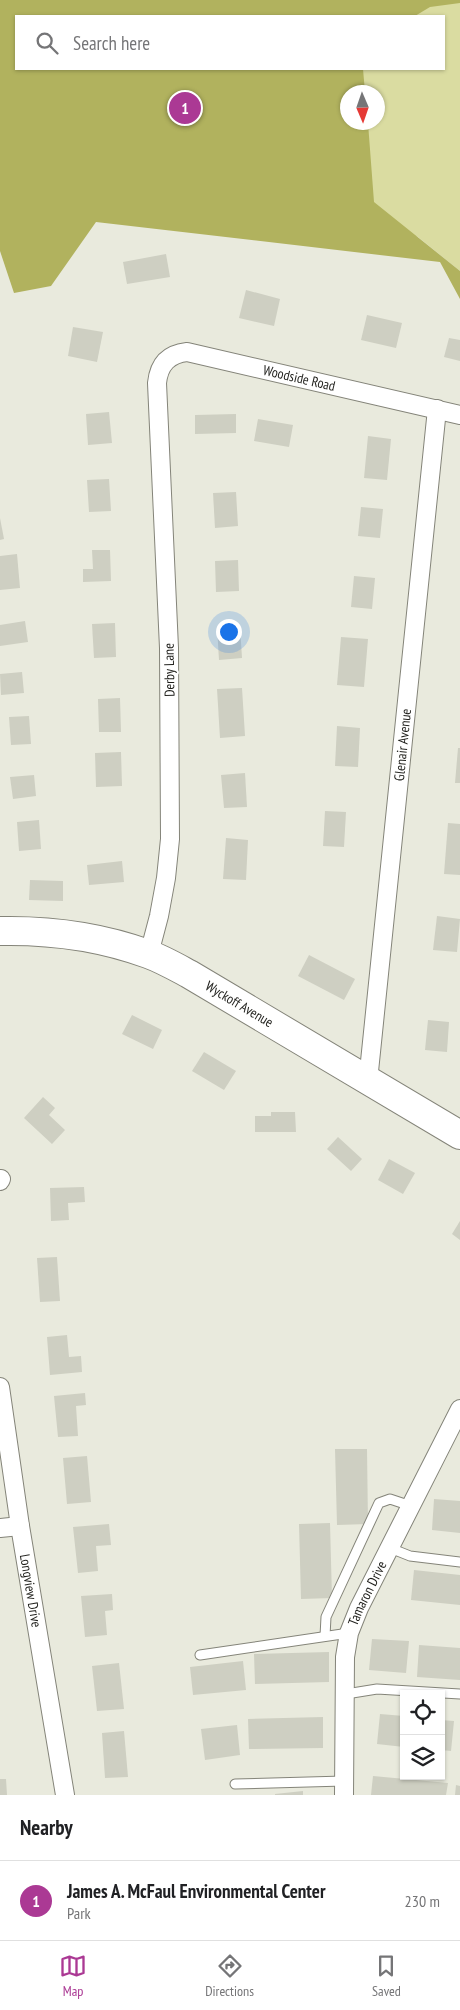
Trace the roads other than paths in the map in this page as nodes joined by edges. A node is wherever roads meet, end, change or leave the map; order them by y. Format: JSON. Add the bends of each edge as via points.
{"nodes":[{"id":1,"x":157,"y":383,"type":"joint"},
{"id":2,"x":437,"y":409,"type":"junction"},
{"id":3,"x":460,"y":415,"type":"edge"},
{"id":4,"x":0,"y":930,"type":"edge"},
{"id":5,"x":149,"y":954,"type":"junction"},
{"id":6,"x":368,"y":1081,"type":"junction"},
{"id":7,"x":460,"y":1135,"type":"edge"},
{"id":8,"x":0,"y":1387,"type":"edge"},
{"id":9,"x":460,"y":1409,"type":"edge"},
{"id":10,"x":411,"y":1506,"type":"junction"},
{"id":11,"x":20,"y":1526,"type":"junction"},
{"id":12,"x":0,"y":1528,"type":"edge"},
{"id":13,"x":390,"y":1548,"type":"junction"},
{"id":14,"x":460,"y":1562,"type":"edge"},
{"id":15,"x":349,"y":1633,"type":"junction"},
{"id":16,"x":325,"y":1636,"type":"junction"},
{"id":17,"x":200,"y":1655,"type":"dead end"},
{"id":18,"x":346,"y":1694,"type":"junction"},
{"id":19,"x":460,"y":1694,"type":"edge"},
{"id":20,"x":235,"y":1784,"type":"dead end"},
{"id":21,"x":344,"y":1788,"type":"edge"},
{"id":22,"x":64,"y":1795,"type":"edge"}],
"edges":[{"from":1,"to":2,"type":"street","name":"Woodside Road","via":[[162,365],[178,353],[187,352]]},
{"from":1,"to":5,"type":"street","name":"Derby Lane","via":[[169,638],[170,839],[166,878]]},
{"from":2,"to":3,"type":"street","name":"Woodside Road"},
{"from":2,"to":6,"type":"street","name":"Glenair Avenue"},
{"from":4,"to":5,"type":"main road","name":"Wyckoff Avenue","via":[[75,934]]},
{"from":5,"to":6,"type":"main road","name":"Wyckoff Avenue","via":[[189,974]]},
{"from":6,"to":7,"type":"main road","name":"Wyckoff Avenue"},
{"from":8,"to":11,"type":"street","name":"Longview Drive"},
{"from":9,"to":10,"type":"street","name":"Tamaron Drive"},
{"from":10,"to":13,"type":"street","name":"Tamaron Drive"},
{"from":10,"to":16,"type":"lane","via":[[390,1499],[379,1503],[326,1617]]},
{"from":11,"to":12,"type":"street"},
{"from":11,"to":22,"type":"street","name":"Longview Drive"},
{"from":13,"to":14,"type":"lane","via":[[410,1556]]},
{"from":13,"to":15,"type":"street","name":"Tamaron Drive"},
{"from":15,"to":16,"type":"lane"},
{"from":15,"to":18,"type":"street","name":"Tamaron Drive","via":[[345,1657]]},
{"from":16,"to":17,"type":"lane"},
{"from":18,"to":19,"type":"lane","via":[[377,1689]]},
{"from":18,"to":21,"type":"street","name":"Tamaron Drive"},
{"from":20,"to":21,"type":"lane"}]}
